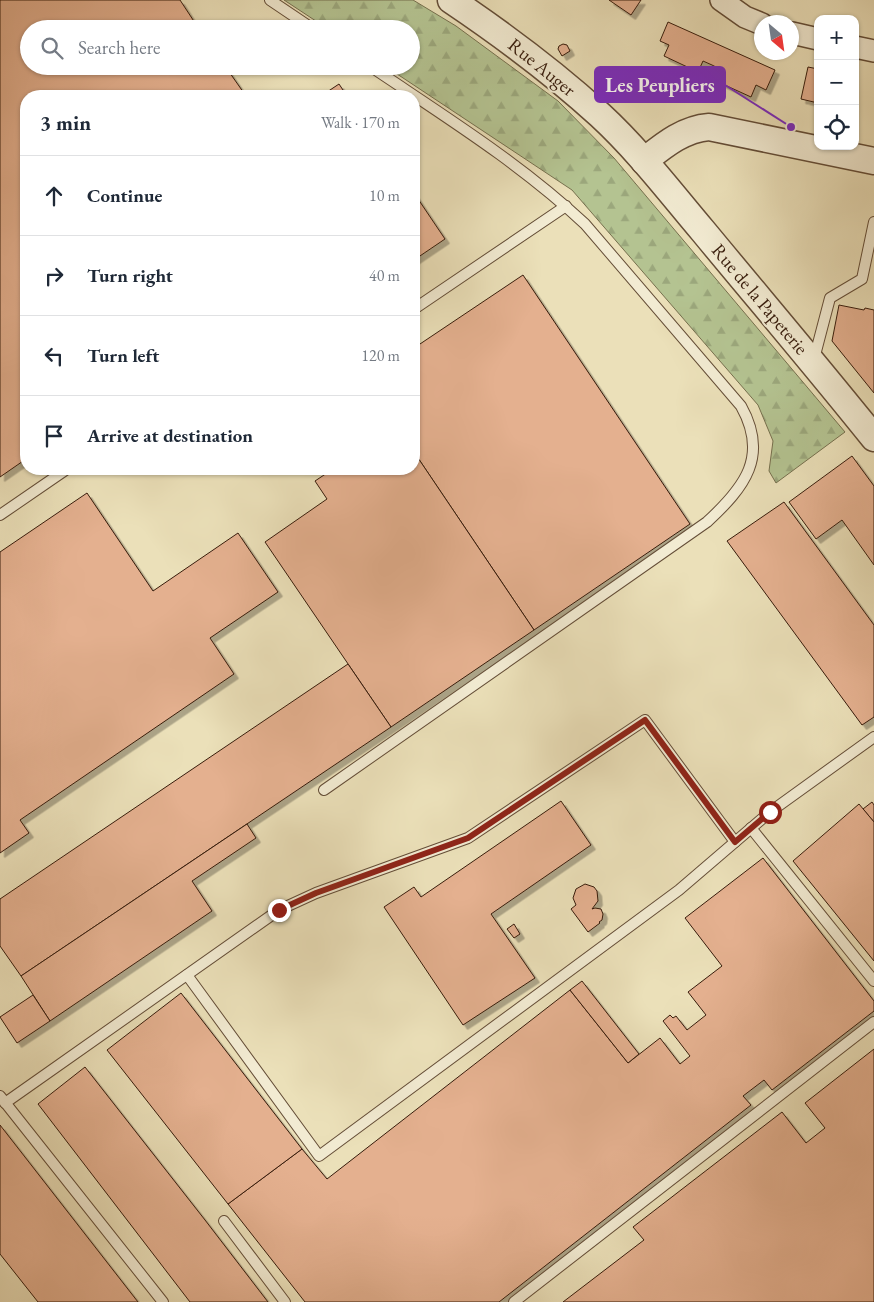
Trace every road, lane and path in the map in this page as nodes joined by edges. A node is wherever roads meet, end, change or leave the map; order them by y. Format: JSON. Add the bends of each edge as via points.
{"nodes":[{"id":1,"x":270,"y":0,"type":"edge"},
{"id":2,"x":451,"y":0,"type":"edge"},
{"id":3,"x":721,"y":0,"type":"edge"},
{"id":4,"x":300,"y":20,"type":"edge"},
{"id":5,"x":754,"y":21,"type":"edge"},
{"id":6,"x":799,"y":35,"type":"edge"},
{"id":7,"x":814,"y":38,"type":"edge"},
{"id":8,"x":859,"y":48,"type":"edge"},
{"id":9,"x":874,"y":51,"type":"edge"},
{"id":10,"x":383,"y":75,"type":"edge"},
{"id":11,"x":405,"y":90,"type":"edge"},
{"id":12,"x":420,"y":100,"type":"edge"},
{"id":13,"x":644,"y":161,"type":"junction"},
{"id":14,"x":874,"y":161,"type":"edge"},
{"id":15,"x":566,"y":206,"type":"junction"},
{"id":16,"x":874,"y":222,"type":"edge"},
{"id":17,"x":420,"y":305,"type":"edge"},
{"id":18,"x":813,"y":362,"type":"junction"},
{"id":19,"x":874,"y":438,"type":"edge"},
{"id":20,"x":58,"y":475,"type":"edge"},
{"id":21,"x":0,"y":515,"type":"edge"},
{"id":22,"x":874,"y":737,"type":"edge"},
{"id":23,"x":324,"y":790,"type":"dead end"},
{"id":24,"x":751,"y":828,"type":"junction"},
{"id":25,"x":735,"y":842,"type":"junction"},
{"id":26,"x":187,"y":975,"type":"junction"},
{"id":27,"x":874,"y":981,"type":"edge"},
{"id":28,"x":874,"y":1022,"type":"edge"},
{"id":29,"x":2,"y":1099,"type":"edge"},
{"id":30,"x":224,"y":1221,"type":"dead end"},
{"id":31,"x":163,"y":1302,"type":"edge"},
{"id":32,"x":285,"y":1302,"type":"edge"},
{"id":33,"x":514,"y":1302,"type":"edge"}],
"edges":[{"from":1,"to":4,"type":"lane"},
{"from":2,"to":13,"type":"street","name":"Rue Auger","via":[[544,67],[601,116]]},
{"from":3,"to":5,"type":"street"},
{"from":6,"to":7,"type":"street"},
{"from":8,"to":9,"type":"street"},
{"from":10,"to":11,"type":"lane"},
{"from":12,"to":15,"type":"lane","via":[[500,154]]},
{"from":13,"to":14,"type":"street","via":[[679,136],[709,127]]},
{"from":13,"to":18,"type":"street","name":"Rue de la Papeterie"},
{"from":15,"to":17,"type":"lane"},
{"from":15,"to":23,"type":"lane","via":[[609,251],[741,406],[750,421],[753,438],[752,458],[746,477],[737,492],[707,522]]},
{"from":16,"to":18,"type":"lane","via":[[862,279],[830,298]]},
{"from":18,"to":19,"type":"street","name":"Rue de la Papeterie"},
{"from":20,"to":21,"type":"lane"},
{"from":22,"to":24,"type":"lane"},
{"from":24,"to":25,"type":"lane"},
{"from":24,"to":27,"type":"lane"},
{"from":25,"to":26,"type":"lane","via":[[645,720],[468,838],[297,901],[279,910]]},
{"from":25,"to":26,"type":"lane","via":[[679,890],[319,1156]]},
{"from":26,"to":29,"type":"lane"},
{"from":28,"to":33,"type":"lane"},
{"from":29,"to":31,"type":"lane"},
{"from":30,"to":32,"type":"lane"}]}
